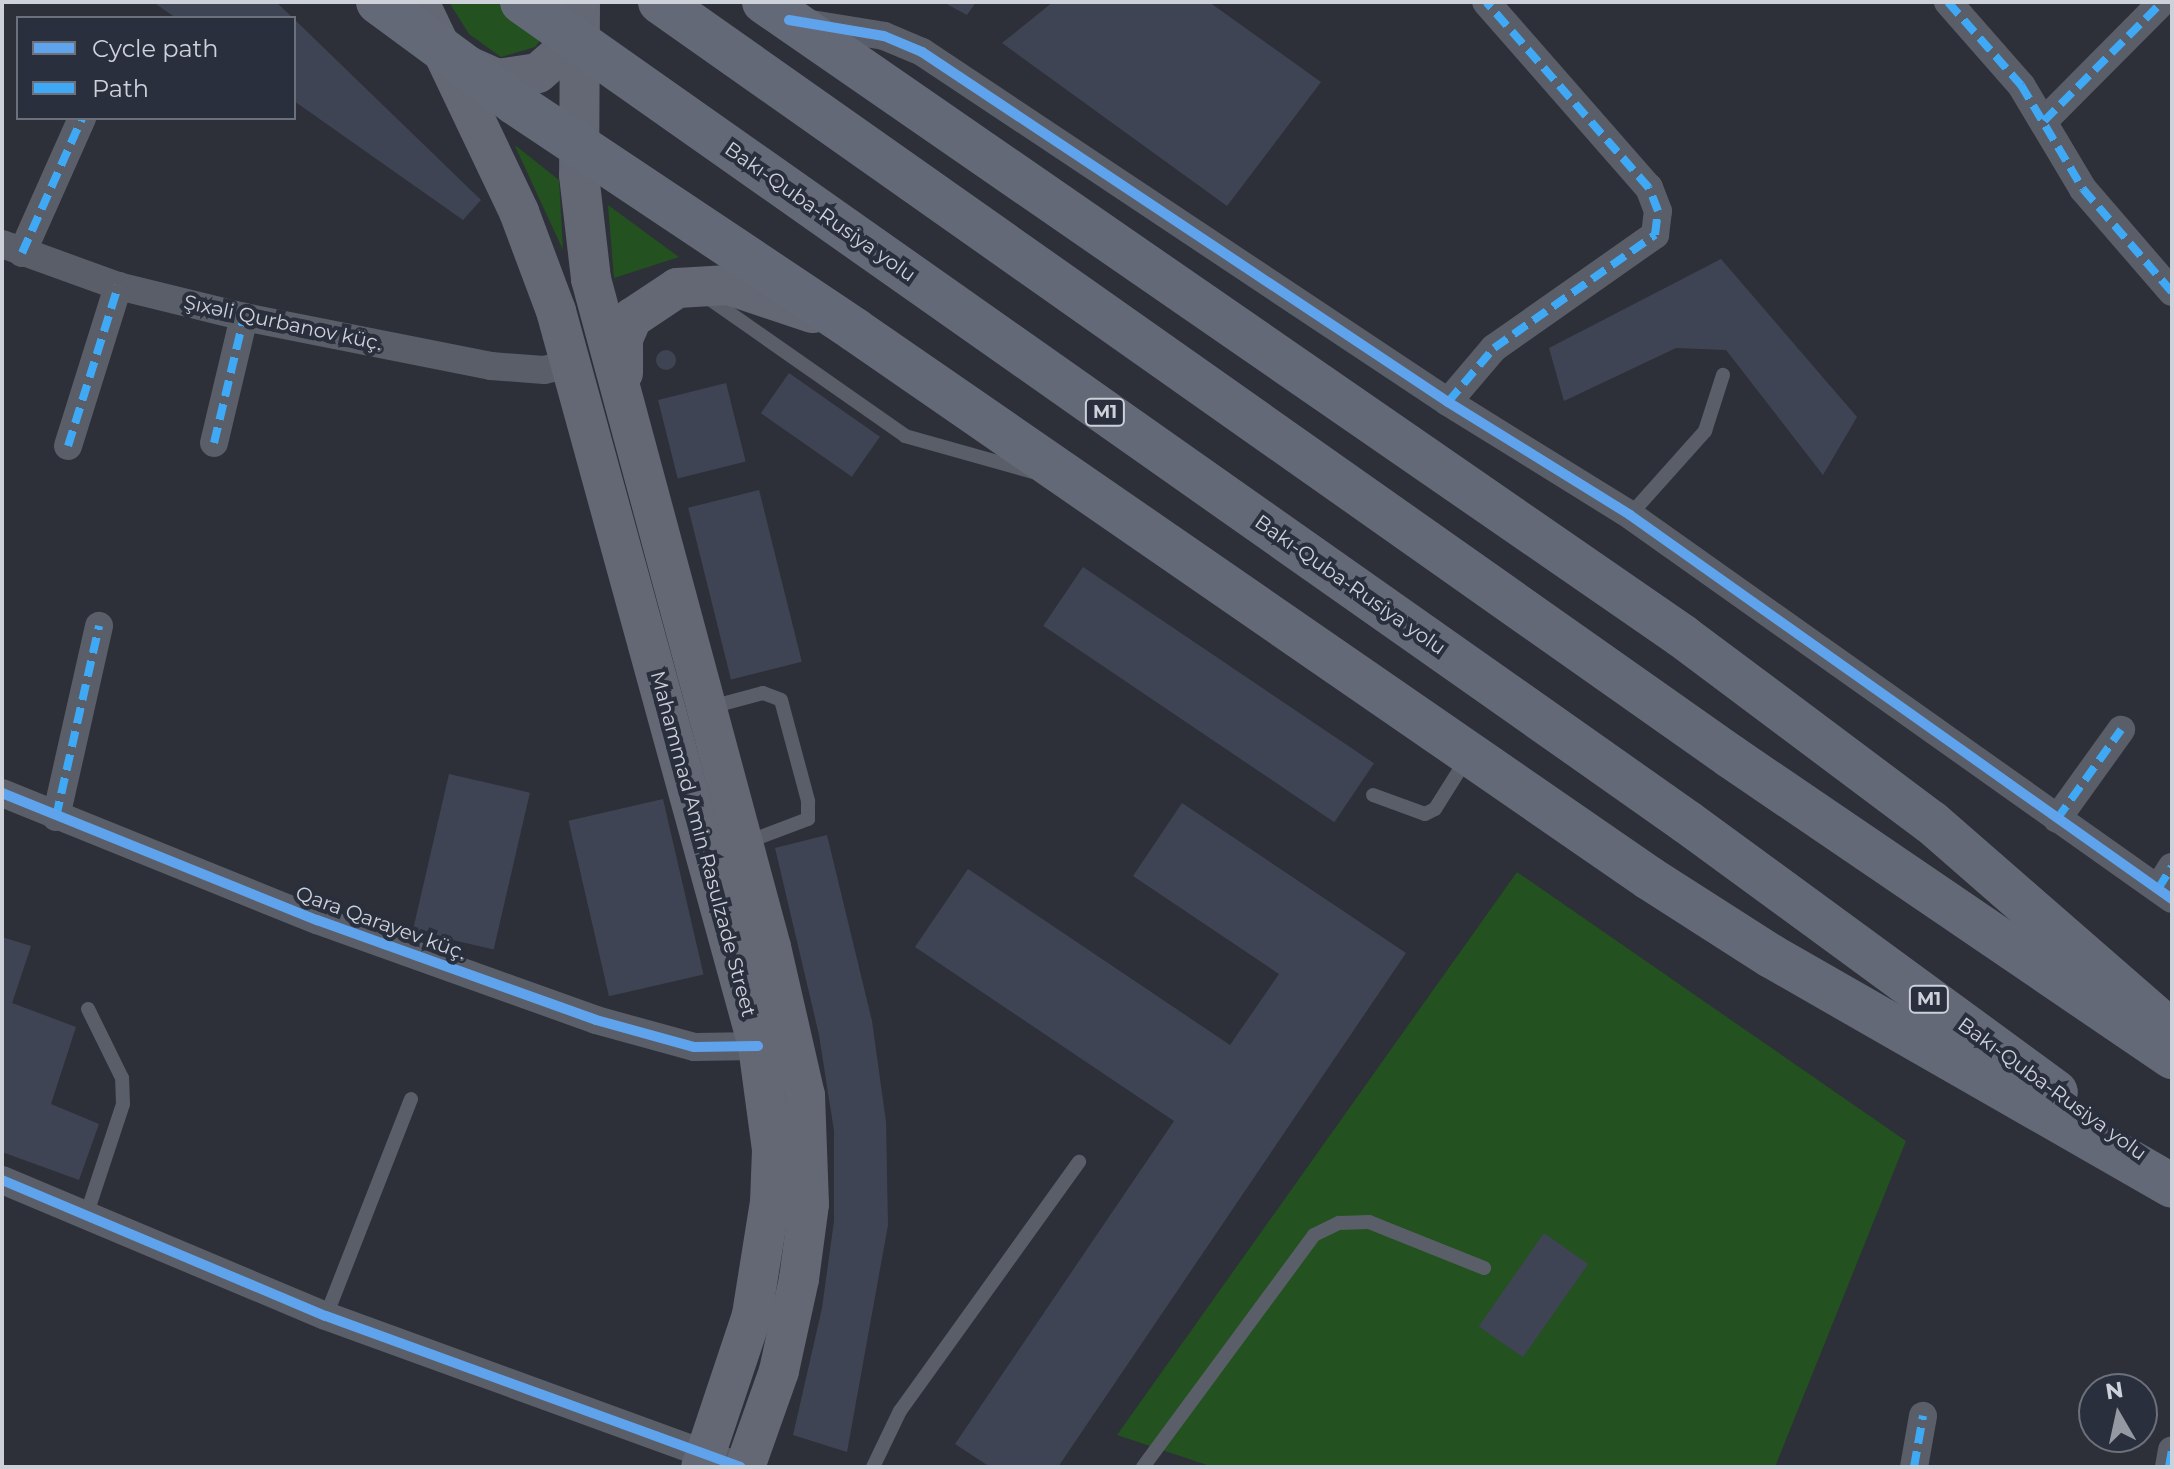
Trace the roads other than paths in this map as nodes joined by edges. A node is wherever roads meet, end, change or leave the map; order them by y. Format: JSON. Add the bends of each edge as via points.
{"nodes":[{"id":1,"x":378,"y":2,"type":"edge"},
{"id":2,"x":419,"y":2,"type":"edge"},
{"id":3,"x":522,"y":2,"type":"edge"},
{"id":4,"x":578,"y":2,"type":"edge"},
{"id":5,"x":660,"y":2,"type":"edge"},
{"id":6,"x":1486,"y":2,"type":"edge"},
{"id":7,"x":1948,"y":2,"type":"edge"},
{"id":8,"x":2162,"y":2,"type":"edge"},
{"id":9,"x":776,"y":11,"type":"edge"},
{"id":10,"x":441,"y":50,"type":"junction"},
{"id":11,"x":81,"y":120,"type":"edge"},
{"id":12,"x":2044,"y":121,"type":"junction"},
{"id":13,"x":580,"y":144,"type":"junction"},
{"id":14,"x":12,"y":249,"type":"edge"},
{"id":15,"x":690,"y":285,"type":"junction"},
{"id":16,"x":118,"y":286,"type":"junction"},
{"id":17,"x":2172,"y":292,"type":"edge"},
{"id":18,"x":244,"y":317,"type":"junction"},
{"id":19,"x":855,"y":330,"type":"junction"},
{"id":20,"x":570,"y":364,"type":"junction"},
{"id":21,"x":1723,"y":375,"type":"dead end"},
{"id":22,"x":1448,"y":402,"type":"junction"},
{"id":23,"x":626,"y":413,"type":"junction"},
{"id":24,"x":214,"y":443,"type":"dead end"},
{"id":25,"x":68,"y":446,"type":"dead end"},
{"id":26,"x":1076,"y":483,"type":"junction"},
{"id":27,"x":1630,"y":515,"type":"junction"},
{"id":28,"x":99,"y":626,"type":"dead end"},
{"id":29,"x":705,"y":708,"type":"junction"},
{"id":30,"x":2121,"y":730,"type":"dead end"},
{"id":31,"x":1469,"y":754,"type":"junction"},
{"id":32,"x":2,"y":793,"type":"edge"},
{"id":33,"x":1373,"y":795,"type":"dead end"},
{"id":34,"x":56,"y":817,"type":"junction"},
{"id":35,"x":2057,"y":819,"type":"junction"},
{"id":36,"x":743,"y":844,"type":"junction"},
{"id":37,"x":2167,"y":885,"type":"edge"},
{"id":38,"x":88,"y":1009,"type":"dead end"},
{"id":39,"x":2172,"y":1032,"type":"edge"},
{"id":40,"x":758,"y":1046,"type":"junction"},
{"id":41,"x":2172,"y":1057,"type":"edge"},
{"id":42,"x":411,"y":1099,"type":"dead end"},
{"id":43,"x":1079,"y":1162,"type":"dead end"},
{"id":44,"x":2172,"y":1176,"type":"edge"},
{"id":45,"x":2,"y":1180,"type":"edge"},
{"id":46,"x":2172,"y":1186,"type":"edge"},
{"id":47,"x":86,"y":1216,"type":"junction"},
{"id":48,"x":1484,"y":1268,"type":"dead end"},
{"id":49,"x":326,"y":1316,"type":"junction"},
{"id":50,"x":1923,"y":1416,"type":"dead end"},
{"id":51,"x":2172,"y":1450,"type":"edge"},
{"id":52,"x":723,"y":1464,"type":"edge"},
{"id":53,"x":873,"y":1467,"type":"edge"},
{"id":54,"x":1143,"y":1467,"type":"edge"},
{"id":55,"x":1914,"y":1467,"type":"edge"},
{"id":56,"x":2169,"y":1467,"type":"edge"}],
"edges":[{"from":1,"to":10,"type":"highway"},
{"from":2,"to":10,"type":"main road","name":"Mahammad Amin Rasulzade Street"},
{"from":3,"to":44,"type":"highway","name":"Bakı-Quba-Rusiya yolu","number":"M1","via":[[1687,822]]},
{"from":4,"to":10,"type":"main road","via":[[562,52],[538,73],[497,79]]},
{"from":4,"to":13,"type":"main road"},
{"from":5,"to":41,"type":"highway","via":[[1730,756]]},
{"from":6,"to":22,"type":"street","via":[[1649,188],[1658,211],[1655,235],[1494,348]]},
{"from":7,"to":12,"type":"street","via":[[2004,64]]},
{"from":8,"to":12,"type":"street"},
{"from":9,"to":22,"type":"street","via":[[884,36],[922,52]]},
{"from":9,"to":39,"type":"highway","via":[[1682,636],[1931,822]]},
{"from":10,"to":13,"type":"highway"},
{"from":10,"to":20,"type":"main road","name":"Mahammad Amin Rasulzade Street","via":[[535,251]]},
{"from":11,"to":14,"type":"street"},
{"from":12,"to":17,"type":"street","via":[[2083,189]]},
{"from":13,"to":19,"type":"highway"},
{"from":13,"to":23,"type":"main road","via":[[583,230]]},
{"from":14,"to":16,"type":"street","name":"Şıxəli Qurbanov küç."},
{"from":15,"to":19,"type":"main road","via":[[729,285]]},
{"from":15,"to":23,"type":"main road","via":[[661,294],[627,326],[622,354]]},
{"from":15,"to":26,"type":"lane","via":[[915,441]]},
{"from":16,"to":18,"type":"street","name":"Şıxəli Qurbanov küç."},
{"from":16,"to":25,"type":"street"},
{"from":18,"to":20,"type":"street","name":"Şıxəli Qurbanov küç.","via":[[491,366],[544,370]]},
{"from":18,"to":24,"type":"street"},
{"from":19,"to":26,"type":"highway"},
{"from":20,"to":40,"type":"main road","name":"Mahammad Amin Rasulzade Street"},
{"from":21,"to":27,"type":"lane","via":[[1705,431]]},
{"from":22,"to":27,"type":"street"},
{"from":23,"to":29,"type":"main road","name":"Mahammad Amin Rasulzade Street"},
{"from":26,"to":31,"type":"highway"},
{"from":27,"to":35,"type":"street"},
{"from":28,"to":34,"type":"street"},
{"from":29,"to":36,"type":"main road","name":"Mahammad Amin Rasulzade Street"},
{"from":29,"to":36,"type":"lane","via":[[763,693],[781,700],[808,819],[799,827]]},
{"from":30,"to":35,"type":"street"},
{"from":31,"to":33,"type":"lane","via":[[1435,809],[1425,814]]},
{"from":31,"to":46,"type":"highway","via":[[1771,956]]},
{"from":32,"to":34,"type":"street","name":"Qara Qarayev küç."},
{"from":34,"to":40,"type":"street","name":"Qara Qarayev küç.","via":[[317,920],[596,1020],[694,1047]]},
{"from":35,"to":37,"type":"street"},
{"from":36,"to":52,"type":"main road","name":"Mahammad Amin Rasulzade Street","via":[[794,1038],[810,1150],[809,1204],[791,1321]]},
{"from":38,"to":47,"type":"lane","via":[[122,1078],[123,1104]]},
{"from":40,"to":52,"type":"main road","name":"Mahammad Amin Rasulzade Street","via":[[772,1150],[770,1202]]},
{"from":42,"to":49,"type":"lane"},
{"from":43,"to":53,"type":"lane","via":[[900,1411]]},
{"from":45,"to":47,"type":"street"},
{"from":47,"to":49,"type":"street"},
{"from":48,"to":54,"type":"lane","via":[[1369,1222],[1339,1223],[1314,1235]]},
{"from":49,"to":52,"type":"street"},
{"from":50,"to":55,"type":"street"},
{"from":51,"to":56,"type":"street"}]}
